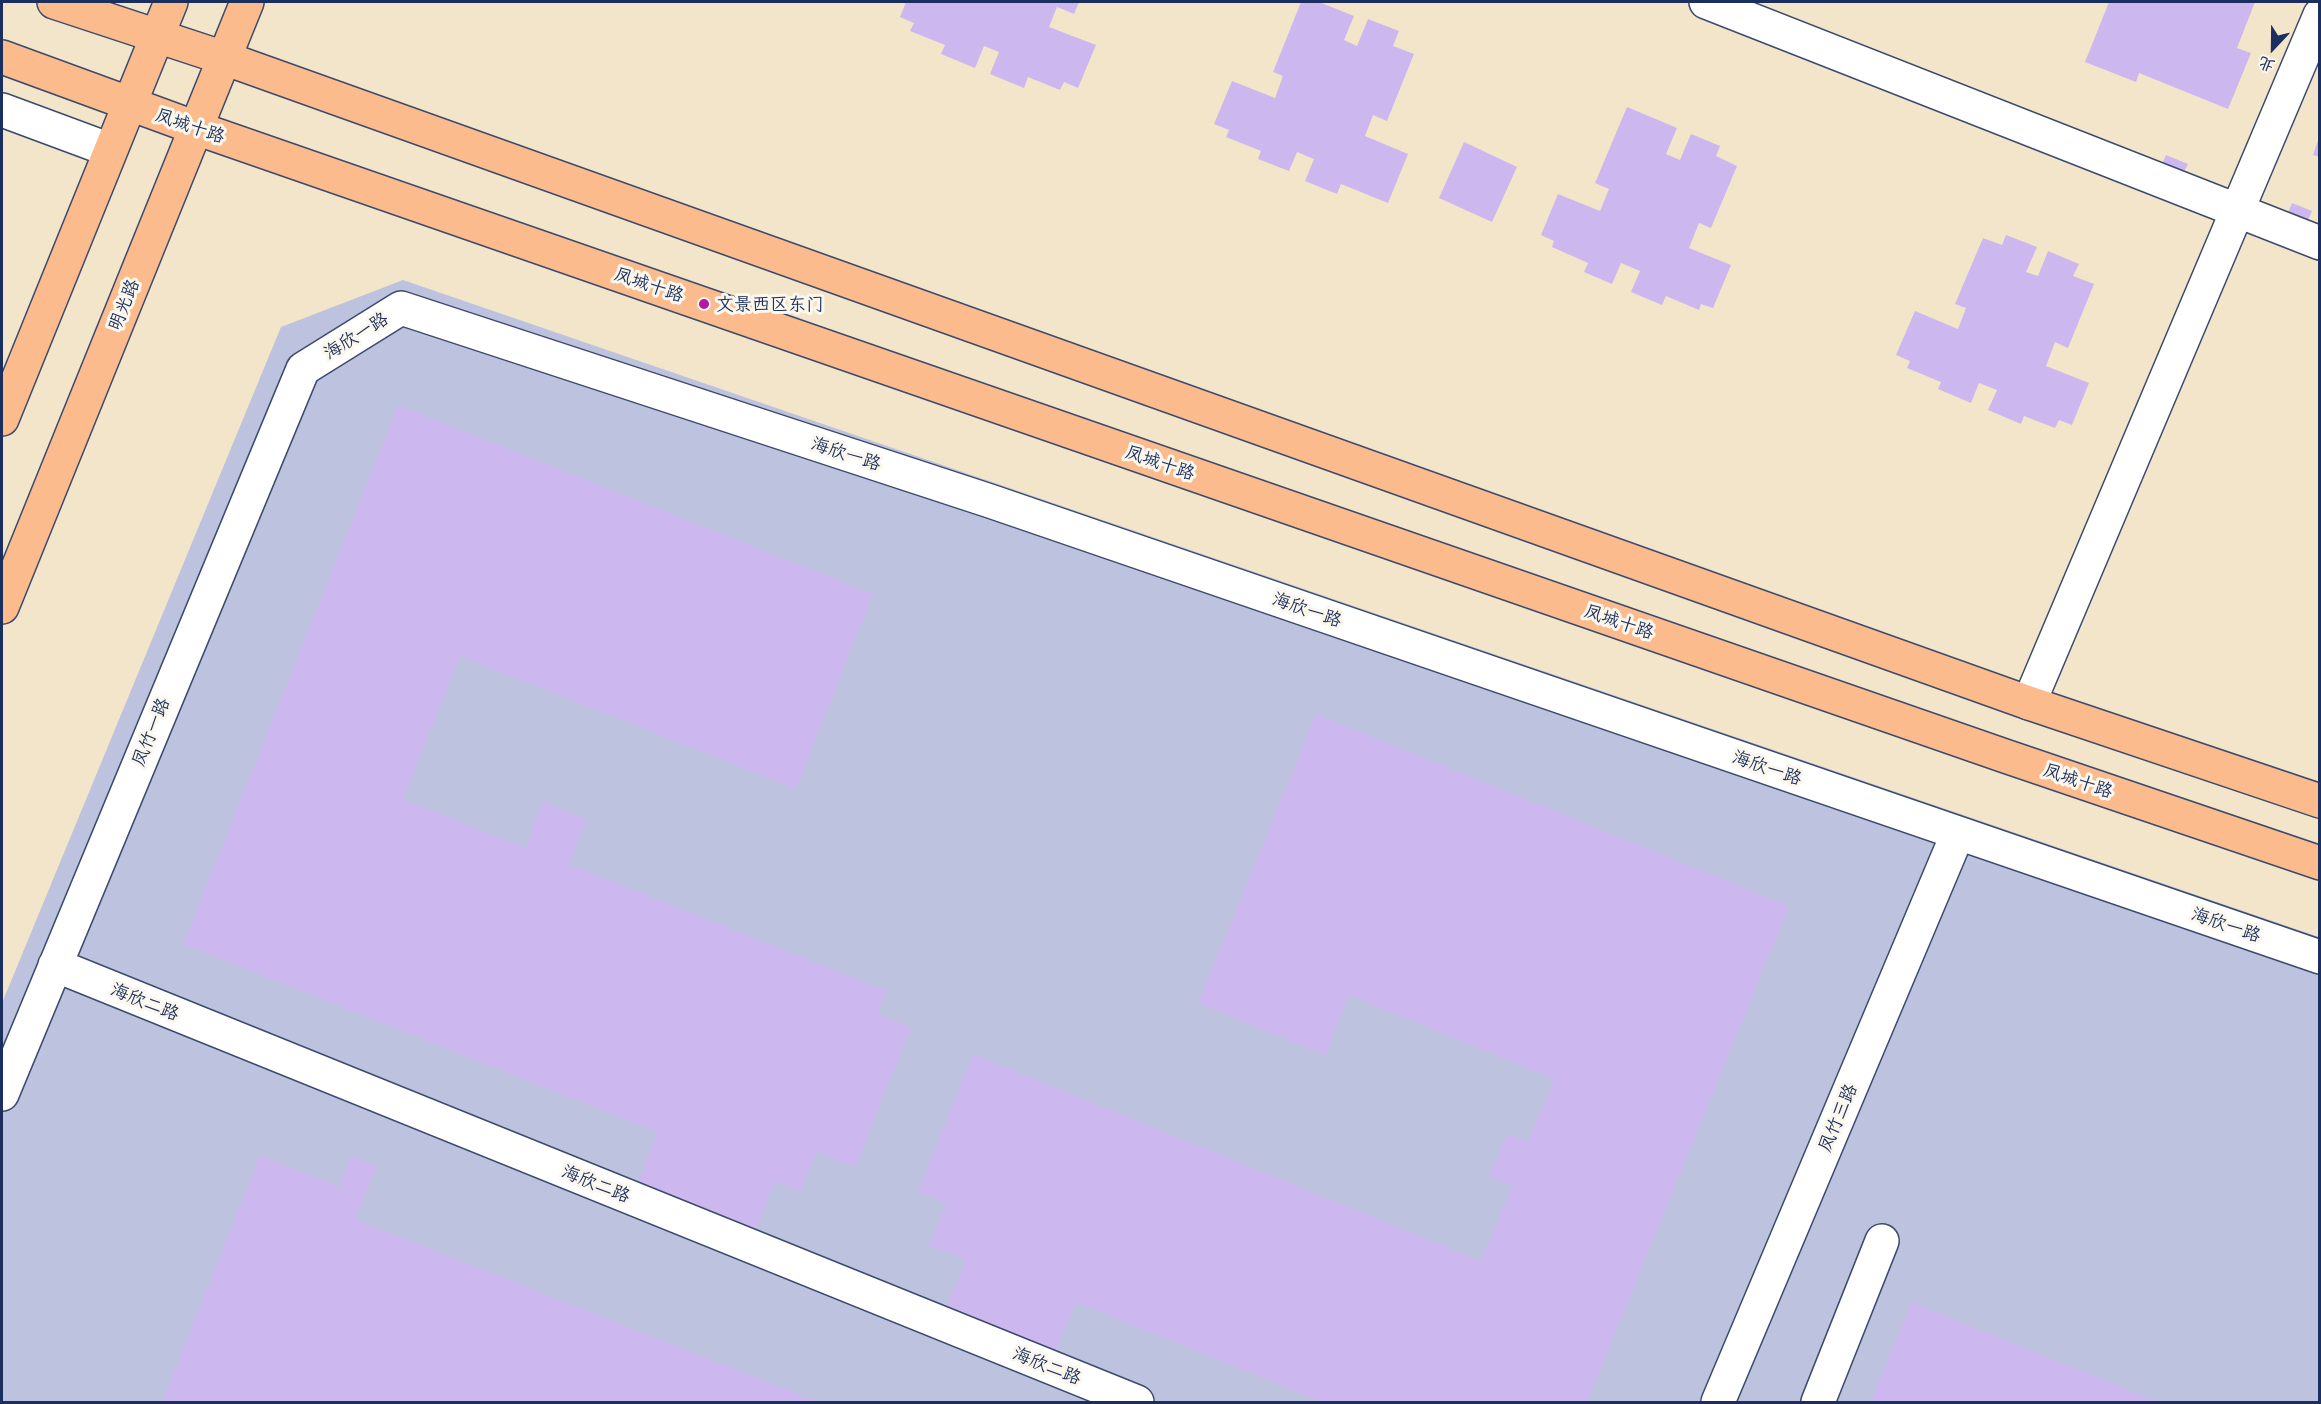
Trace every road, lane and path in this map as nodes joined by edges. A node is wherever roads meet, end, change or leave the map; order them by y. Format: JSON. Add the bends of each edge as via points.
{"nodes":[{"id":1,"x":54,"y":2,"type":"edge"},
{"id":2,"x":171,"y":2,"type":"edge"},
{"id":3,"x":247,"y":2,"type":"edge"},
{"id":4,"x":1706,"y":2,"type":"edge"},
{"id":5,"x":2319,"y":15,"type":"edge"},
{"id":6,"x":157,"y":37,"type":"junction"},
{"id":7,"x":2,"y":57,"type":"edge"},
{"id":8,"x":224,"y":58,"type":"junction"},
{"id":9,"x":129,"y":104,"type":"junction"},
{"id":10,"x":2,"y":110,"type":"edge"},
{"id":11,"x":196,"y":128,"type":"junction"},
{"id":12,"x":110,"y":150,"type":"junction"},
{"id":13,"x":2236,"y":211,"type":"junction"},
{"id":14,"x":2319,"y":243,"type":"edge"},
{"id":15,"x":303,"y":369,"type":"joint"},
{"id":16,"x":2,"y":419,"type":"edge"},
{"id":17,"x":2,"y":607,"type":"edge"},
{"id":18,"x":2029,"y":703,"type":"junction"},
{"id":19,"x":2319,"y":801,"type":"edge"},
{"id":20,"x":1958,"y":833,"type":"junction"},
{"id":21,"x":2319,"y":863,"type":"edge"},
{"id":22,"x":2319,"y":957,"type":"edge"},
{"id":23,"x":55,"y":965,"type":"junction"},
{"id":24,"x":2,"y":1094,"type":"edge"},
{"id":25,"x":1882,"y":1241,"type":"dead end"},
{"id":26,"x":1137,"y":1402,"type":"edge"},
{"id":27,"x":1718,"y":1402,"type":"edge"},
{"id":28,"x":1818,"y":1402,"type":"edge"}],
"edges":[{"from":1,"to":6,"type":"main road"},
{"from":2,"to":6,"type":"main road"},
{"from":3,"to":8,"type":"main road","name":"明光路"},
{"from":4,"to":13,"type":"street"},
{"from":5,"to":13,"type":"street"},
{"from":6,"to":8,"type":"main road"},
{"from":6,"to":9,"type":"main road"},
{"from":7,"to":9,"type":"main road","name":"凤城十路"},
{"from":8,"to":11,"type":"main road","name":"明光路"},
{"from":8,"to":18,"type":"main road"},
{"from":9,"to":11,"type":"main road","name":"凤城十路"},
{"from":9,"to":12,"type":"main road"},
{"from":10,"to":12,"type":"street"},
{"from":11,"to":17,"type":"main road","name":"明光路"},
{"from":11,"to":21,"type":"main road","name":"凤城十路"},
{"from":12,"to":16,"type":"main road"},
{"from":13,"to":14,"type":"street"},
{"from":13,"to":18,"type":"street"},
{"from":15,"to":20,"type":"street","name":"海欣一路","via":[[401,308],[990,501]]},
{"from":15,"to":23,"type":"street","name":"凤竹一路"},
{"from":18,"to":19,"type":"main road"},
{"from":20,"to":22,"type":"street","name":"海欣一路"},
{"from":20,"to":27,"type":"street","name":"凤竹三路"},
{"from":23,"to":24,"type":"street","name":"凤竹一路"},
{"from":23,"to":26,"type":"street","name":"海欣二路"},
{"from":25,"to":28,"type":"street"}]}
